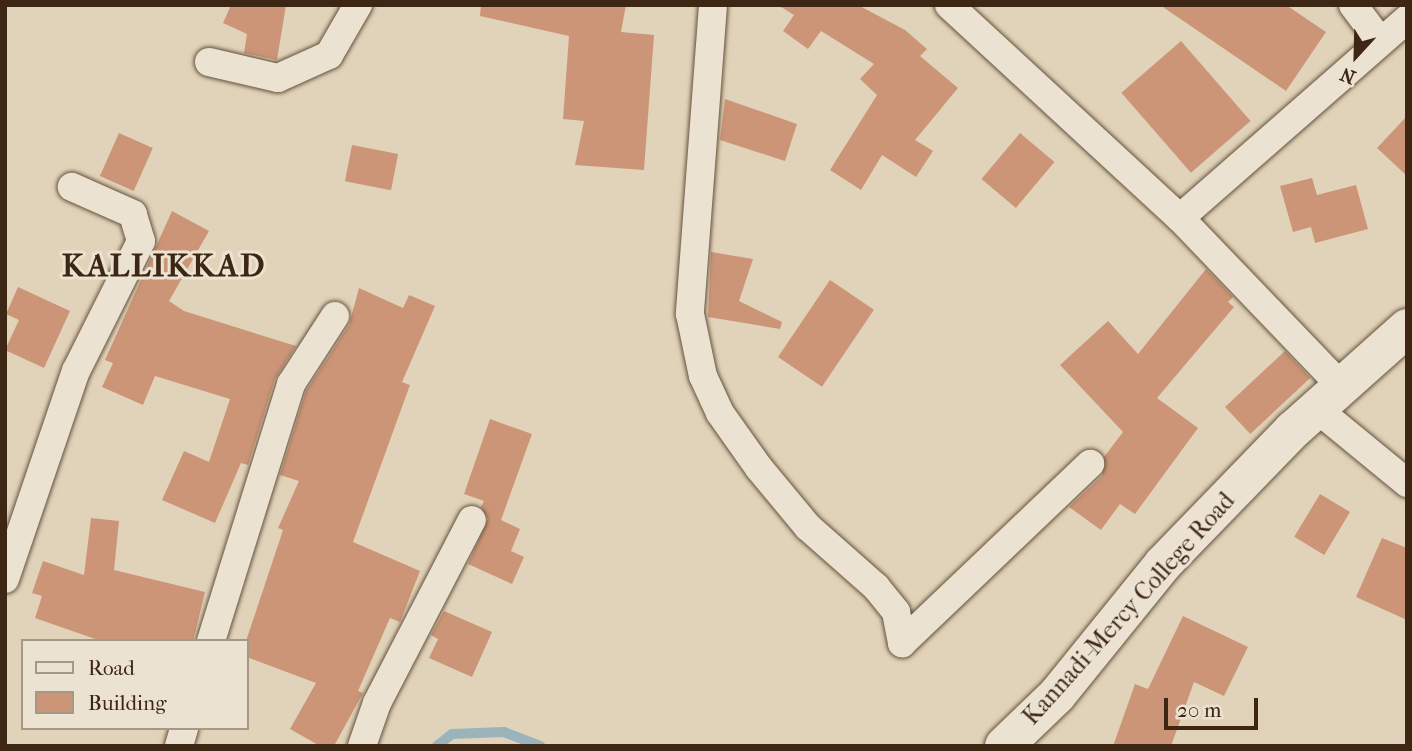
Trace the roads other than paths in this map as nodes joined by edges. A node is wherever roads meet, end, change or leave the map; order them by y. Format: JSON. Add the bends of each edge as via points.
{"nodes":[{"id":1,"x":358,"y":5,"type":"edge"},
{"id":2,"x":712,"y":5,"type":"edge"},
{"id":3,"x":949,"y":5,"type":"edge"},
{"id":4,"x":1353,"y":5,"type":"edge"},
{"id":5,"x":1407,"y":19,"type":"edge"},
{"id":6,"x":1380,"y":41,"type":"junction"},
{"id":7,"x":209,"y":62,"type":"dead end"},
{"id":8,"x":72,"y":187,"type":"dead end"},
{"id":9,"x":1180,"y":218,"type":"junction"},
{"id":10,"x":335,"y":316,"type":"dead end"},
{"id":11,"x":1407,"y":328,"type":"edge"},
{"id":12,"x":1329,"y":398,"type":"junction"},
{"id":13,"x":1090,"y":464,"type":"dead end"},
{"id":14,"x":1407,"y":483,"type":"edge"},
{"id":15,"x":472,"y":520,"type":"dead end"},
{"id":16,"x":5,"y":579,"type":"edge"},
{"id":17,"x":212,"y":639,"type":"edge"},
{"id":18,"x":362,"y":746,"type":"edge"},
{"id":19,"x":1004,"y":746,"type":"edge"}],
"edges":[{"from":1,"to":7,"type":"street","via":[[329,55],[278,78]]},
{"from":2,"to":13,"type":"street","via":[[690,314],[703,376],[720,413],[759,468],[808,527],[876,587],[896,612],[902,643]]},
{"from":3,"to":9,"type":"street"},
{"from":4,"to":6,"type":"street"},
{"from":5,"to":6,"type":"street"},
{"from":6,"to":9,"type":"street"},
{"from":8,"to":16,"type":"street","via":[[133,214],[141,241],[76,371]]},
{"from":9,"to":12,"type":"street"},
{"from":10,"to":17,"type":"street","via":[[290,384]]},
{"from":11,"to":12,"type":"main road","name":"Kannadi-Mercy College Road"},
{"from":12,"to":14,"type":"street"},
{"from":12,"to":19,"type":"main road","name":"Kannadi-Mercy College Road","via":[[1163,564],[1057,695]]},
{"from":15,"to":18,"type":"street","via":[[377,703]]}]}
